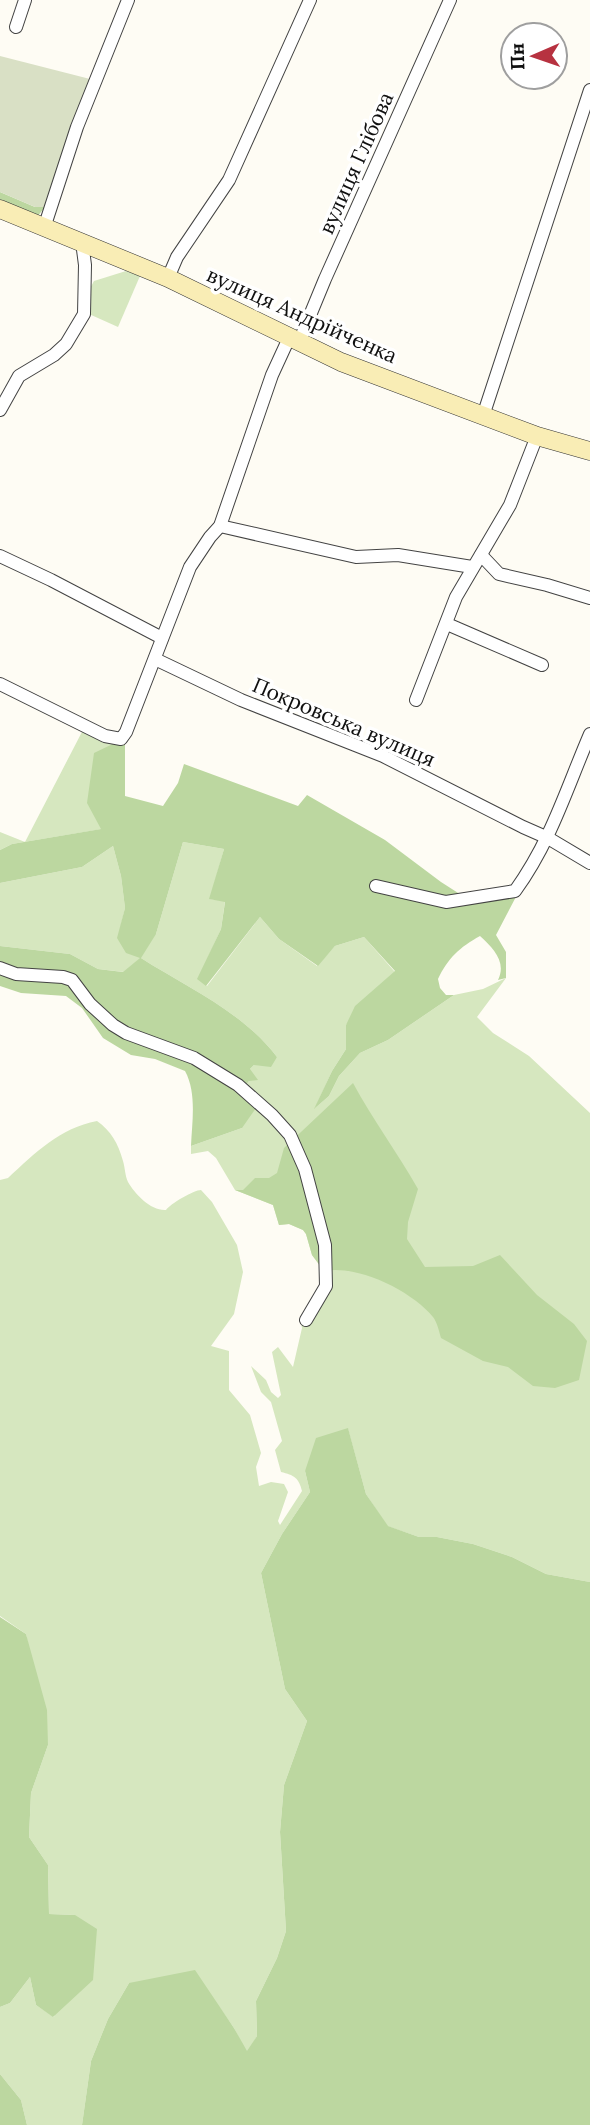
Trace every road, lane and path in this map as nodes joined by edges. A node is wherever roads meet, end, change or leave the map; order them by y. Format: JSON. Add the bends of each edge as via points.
{"nodes":[{"id":1,"x":25,"y":0,"type":"edge"},
{"id":2,"x":128,"y":0,"type":"edge"},
{"id":3,"x":310,"y":0,"type":"edge"},
{"id":4,"x":450,"y":0,"type":"edge"},
{"id":5,"x":16,"y":27,"type":"dead end"},
{"id":6,"x":590,"y":90,"type":"edge"},
{"id":7,"x":0,"y":209,"type":"edge"},
{"id":8,"x":44,"y":228,"type":"junction"},
{"id":9,"x":82,"y":242,"type":"junction"},
{"id":10,"x":168,"y":278,"type":"junction"},
{"id":11,"x":294,"y":340,"type":"junction"},
{"id":12,"x":0,"y":410,"type":"edge"},
{"id":13,"x":483,"y":416,"type":"junction"},
{"id":14,"x":537,"y":436,"type":"junction"},
{"id":15,"x":590,"y":451,"type":"edge"},
{"id":16,"x":220,"y":526,"type":"junction"},
{"id":17,"x":481,"y":555,"type":"junction"},
{"id":18,"x":0,"y":556,"type":"edge"},
{"id":19,"x":472,"y":567,"type":"junction"},
{"id":20,"x":590,"y":598,"type":"edge"},
{"id":21,"x":447,"y":624,"type":"junction"},
{"id":22,"x":162,"y":638,"type":"junction"},
{"id":23,"x":155,"y":659,"type":"junction"},
{"id":24,"x":542,"y":665,"type":"dead end"},
{"id":25,"x":0,"y":684,"type":"edge"},
{"id":26,"x":416,"y":700,"type":"dead end"},
{"id":27,"x":590,"y":734,"type":"edge"},
{"id":28,"x":548,"y":838,"type":"junction"},
{"id":29,"x":590,"y":863,"type":"edge"},
{"id":30,"x":376,"y":886,"type":"dead end"},
{"id":31,"x":0,"y":968,"type":"edge"},
{"id":32,"x":306,"y":1320,"type":"dead end"}],
"edges":[{"from":1,"to":5,"type":"street"},
{"from":2,"to":8,"type":"street","via":[[77,127]]},
{"from":3,"to":10,"type":"street","via":[[229,180]]},
{"from":4,"to":11,"type":"street","name":"вулиця Глібова"},
{"from":6,"to":13,"type":"street"},
{"from":7,"to":8,"type":"street","name":"вулиця Андрійченка"},
{"from":8,"to":9,"type":"street","name":"вулиця Андрійченка"},
{"from":9,"to":10,"type":"street","name":"вулиця Андрійченка"},
{"from":9,"to":12,"type":"street","via":[[84,314],[54,355],[19,376]]},
{"from":10,"to":11,"type":"street","name":"вулиця Андрійченка"},
{"from":11,"to":13,"type":"street","name":"вулиця Андрійченка"},
{"from":11,"to":16,"type":"street","via":[[272,374]]},
{"from":13,"to":14,"type":"street","name":"вулиця Андрійченка"},
{"from":14,"to":15,"type":"street","name":"вулиця Андрійченка"},
{"from":14,"to":17,"type":"street","via":[[510,505]]},
{"from":16,"to":19,"type":"street","via":[[356,557],[398,555]]},
{"from":16,"to":22,"type":"street","via":[[190,567]]},
{"from":17,"to":19,"type":"street"},
{"from":17,"to":20,"type":"street","via":[[499,574]]},
{"from":18,"to":22,"type":"street"},
{"from":19,"to":21,"type":"street"},
{"from":21,"to":24,"type":"street"},
{"from":21,"to":26,"type":"street"},
{"from":22,"to":23,"type":"street"},
{"from":23,"to":25,"type":"street","via":[[121,739],[105,736]]},
{"from":23,"to":28,"type":"street","name":"Покровська вулиця","via":[[241,700],[383,756]]},
{"from":27,"to":28,"type":"street"},
{"from":28,"to":29,"type":"street","name":"Покровська вулиця"},
{"from":28,"to":30,"type":"street","via":[[515,891],[446,902]]},
{"from":31,"to":32,"type":"street","via":[[72,980],[113,1025],[194,1058],[238,1085],[290,1135],[305,1169],[325,1245],[326,1286]]}]}
